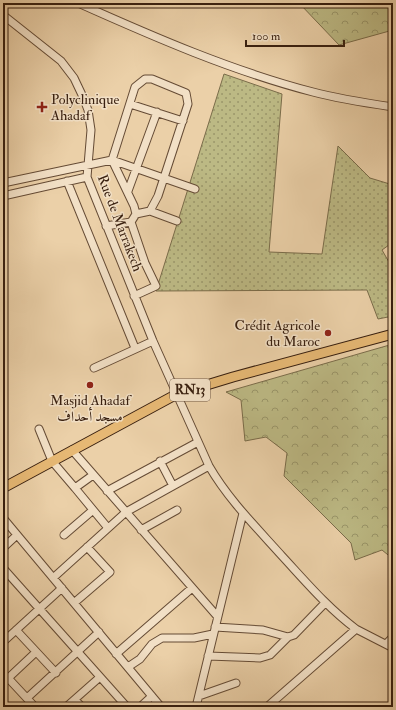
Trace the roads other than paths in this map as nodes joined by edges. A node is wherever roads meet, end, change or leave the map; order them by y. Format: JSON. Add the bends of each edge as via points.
{"nodes":[{"id":1,"x":78,"y":3,"type":"edge"},
{"id":2,"x":3,"y":15,"type":"edge"},
{"id":3,"x":130,"y":104,"type":"junction"},
{"id":4,"x":393,"y":107,"type":"edge"},
{"id":5,"x":156,"y":112,"type":"junction"},
{"id":6,"x":183,"y":122,"type":"junction"},
{"id":7,"x":112,"y":160,"type":"junction"},
{"id":8,"x":88,"y":166,"type":"junction"},
{"id":9,"x":137,"y":168,"type":"junction"},
{"id":10,"x":87,"y":177,"type":"junction"},
{"id":11,"x":164,"y":178,"type":"junction"},
{"id":12,"x":67,"y":181,"type":"junction"},
{"id":13,"x":3,"y":183,"type":"edge"},
{"id":14,"x":195,"y":189,"type":"dead end"},
{"id":15,"x":128,"y":191,"type":"junction"},
{"id":16,"x":3,"y":196,"type":"edge"},
{"id":17,"x":150,"y":211,"type":"junction"},
{"id":18,"x":136,"y":214,"type":"junction"},
{"id":19,"x":177,"y":221,"type":"dead end"},
{"id":20,"x":131,"y":222,"type":"junction"},
{"id":21,"x":106,"y":226,"type":"junction"},
{"id":22,"x":134,"y":296,"type":"junction"},
{"id":23,"x":393,"y":334,"type":"edge"},
{"id":24,"x":153,"y":341,"type":"junction"},
{"id":25,"x":135,"y":348,"type":"junction"},
{"id":26,"x":94,"y":368,"type":"dead end"},
{"id":27,"x":177,"y":394,"type":"junction"},
{"id":28,"x":38,"y":429,"type":"dead end"},
{"id":29,"x":198,"y":442,"type":"junction"},
{"id":30,"x":72,"y":450,"type":"junction"},
{"id":31,"x":52,"y":461,"type":"junction"},
{"id":32,"x":160,"y":461,"type":"junction"},
{"id":33,"x":209,"y":466,"type":"junction"},
{"id":34,"x":93,"y":475,"type":"junction"},
{"id":35,"x":172,"y":486,"type":"junction"},
{"id":36,"x":3,"y":488,"type":"edge"},
{"id":37,"x":75,"y":488,"type":"junction"},
{"id":38,"x":107,"y":491,"type":"junction"},
{"id":39,"x":93,"y":510,"type":"junction"},
{"id":40,"x":177,"y":510,"type":"dead end"},
{"id":41,"x":126,"y":512,"type":"junction"},
{"id":42,"x":243,"y":513,"type":"junction"},
{"id":43,"x":3,"y":518,"type":"edge"},
{"id":44,"x":108,"y":528,"type":"junction"},
{"id":45,"x":141,"y":530,"type":"junction"},
{"id":46,"x":17,"y":535,"type":"junction"},
{"id":47,"x":64,"y":535,"type":"dead end"},
{"id":48,"x":87,"y":547,"type":"junction"},
{"id":49,"x":3,"y":548,"type":"edge"},
{"id":50,"x":3,"y":568,"type":"edge"},
{"id":51,"x":53,"y":578,"type":"junction"},
{"id":52,"x":62,"y":588,"type":"junction"},
{"id":53,"x":192,"y":588,"type":"junction"},
{"id":54,"x":74,"y":603,"type":"junction"},
{"id":55,"x":325,"y":603,"type":"junction"},
{"id":56,"x":39,"y":609,"type":"junction"},
{"id":57,"x":217,"y":616,"type":"junction"},
{"id":58,"x":356,"y":629,"type":"junction"},
{"id":59,"x":16,"y":630,"type":"junction"},
{"id":60,"x":214,"y":631,"type":"junction"},
{"id":61,"x":99,"y":632,"type":"junction"},
{"id":62,"x":288,"y":637,"type":"junction"},
{"id":63,"x":393,"y":638,"type":"edge"},
{"id":64,"x":3,"y":642,"type":"edge"},
{"id":65,"x":390,"y":646,"type":"edge"},
{"id":66,"x":36,"y":652,"type":"junction"},
{"id":67,"x":78,"y":652,"type":"junction"},
{"id":68,"x":116,"y":654,"type":"junction"},
{"id":69,"x":208,"y":656,"type":"junction"},
{"id":70,"x":128,"y":667,"type":"junction"},
{"id":71,"x":56,"y":673,"type":"junction"},
{"id":72,"x":100,"y":677,"type":"junction"},
{"id":73,"x":6,"y":681,"type":"edge"},
{"id":74,"x":236,"y":683,"type":"dead end"},
{"id":75,"x":152,"y":696,"type":"junction"},
{"id":76,"x":199,"y":696,"type":"junction"},
{"id":77,"x":27,"y":698,"type":"junction"},
{"id":78,"x":75,"y":700,"type":"junction"},
{"id":79,"x":35,"y":707,"type":"edge"},
{"id":80,"x":66,"y":707,"type":"edge"},
{"id":81,"x":82,"y":707,"type":"edge"},
{"id":82,"x":127,"y":707,"type":"edge"},
{"id":83,"x":140,"y":707,"type":"edge"},
{"id":84,"x":161,"y":707,"type":"edge"},
{"id":85,"x":196,"y":707,"type":"edge"},
{"id":86,"x":267,"y":707,"type":"edge"}],
"edges":[{"from":1,"to":4,"type":"street","via":[[140,31],[276,81],[348,100]]},
{"from":2,"to":8,"type":"street","name":"Rue de Marrakech","via":[[61,61],[74,78],[88,110],[91,130]]},
{"from":3,"to":5,"type":"street"},
{"from":3,"to":6,"type":"street","via":[[135,87],[140,81],[145,78],[152,79],[186,93],[188,104]]},
{"from":3,"to":7,"type":"street"},
{"from":5,"to":6,"type":"street"},
{"from":5,"to":9,"type":"street"},
{"from":6,"to":11,"type":"street"},
{"from":7,"to":8,"type":"street"},
{"from":7,"to":9,"type":"street"},
{"from":7,"to":15,"type":"street"},
{"from":8,"to":10,"type":"street","name":"Rue de Marrakech"},
{"from":8,"to":13,"type":"street"},
{"from":9,"to":11,"type":"street"},
{"from":9,"to":15,"type":"street"},
{"from":10,"to":12,"type":"street"},
{"from":10,"to":21,"type":"street","name":"Rue de Marrakech"},
{"from":11,"to":14,"type":"street"},
{"from":11,"to":17,"type":"street"},
{"from":12,"to":16,"type":"street"},
{"from":12,"to":25,"type":"street"},
{"from":15,"to":18,"type":"street"},
{"from":17,"to":18,"type":"street"},
{"from":17,"to":19,"type":"street"},
{"from":18,"to":20,"type":"street"},
{"from":20,"to":21,"type":"street"},
{"from":20,"to":22,"type":"street","via":[[156,286]]},
{"from":21,"to":22,"type":"street","name":"Rue de Marrakech"},
{"from":22,"to":24,"type":"street","name":"Rue de Marrakech"},
{"from":23,"to":27,"type":"main road","number":"RN13"},
{"from":24,"to":25,"type":"street"},
{"from":24,"to":27,"type":"street","name":"Rue de Marrakech"},
{"from":25,"to":26,"type":"street"},
{"from":27,"to":29,"type":"street","name":"Rue de Marrakech"},
{"from":27,"to":30,"type":"main road","number":"RN13"},
{"from":28,"to":31,"type":"street"},
{"from":29,"to":32,"type":"street"},
{"from":29,"to":33,"type":"street","name":"Rue de Marrakech"},
{"from":30,"to":31,"type":"main road","number":"RN13"},
{"from":30,"to":34,"type":"street"},
{"from":31,"to":36,"type":"main road","number":"RN13"},
{"from":31,"to":37,"type":"street"},
{"from":32,"to":35,"type":"street"},
{"from":32,"to":38,"type":"street"},
{"from":33,"to":35,"type":"street"},
{"from":33,"to":42,"type":"street","name":"Rue de Marrakech"},
{"from":34,"to":37,"type":"street"},
{"from":34,"to":38,"type":"street"},
{"from":35,"to":41,"type":"street"},
{"from":37,"to":39,"type":"street"},
{"from":38,"to":41,"type":"street"},
{"from":39,"to":44,"type":"street"},
{"from":39,"to":47,"type":"street"},
{"from":40,"to":45,"type":"street"},
{"from":41,"to":44,"type":"street"},
{"from":41,"to":45,"type":"street"},
{"from":42,"to":55,"type":"street","name":"Rue de Marrakech"},
{"from":42,"to":57,"type":"street"},
{"from":43,"to":46,"type":"street"},
{"from":44,"to":48,"type":"street"},
{"from":45,"to":53,"type":"street"},
{"from":46,"to":49,"type":"street"},
{"from":46,"to":51,"type":"street"},
{"from":48,"to":51,"type":"street"},
{"from":48,"to":54,"type":"street","via":[[110,572]]},
{"from":50,"to":56,"type":"street"},
{"from":51,"to":52,"type":"street"},
{"from":52,"to":54,"type":"street"},
{"from":52,"to":56,"type":"street"},
{"from":53,"to":57,"type":"street"},
{"from":53,"to":68,"type":"street"},
{"from":54,"to":61,"type":"street"},
{"from":55,"to":58,"type":"street","name":"Rue de Marrakech"},
{"from":55,"to":62,"type":"street","via":[[294,635]]},
{"from":56,"to":59,"type":"street"},
{"from":56,"to":67,"type":"street"},
{"from":57,"to":60,"type":"street"},
{"from":58,"to":65,"type":"street","name":"Rue de Marrakech"},
{"from":58,"to":86,"type":"street"},
{"from":59,"to":64,"type":"street"},
{"from":59,"to":66,"type":"street"},
{"from":60,"to":62,"type":"street","via":[[264,630]]},
{"from":60,"to":69,"type":"street"},
{"from":60,"to":70,"type":"street","via":[[194,638],[162,638],[152,644],[140,660]]},
{"from":61,"to":67,"type":"street"},
{"from":61,"to":68,"type":"street"},
{"from":62,"to":69,"type":"street","via":[[270,655],[260,658]]},
{"from":63,"to":65,"type":"street"},
{"from":66,"to":71,"type":"street"},
{"from":66,"to":73,"type":"street"},
{"from":67,"to":71,"type":"street"},
{"from":67,"to":72,"type":"street"},
{"from":68,"to":70,"type":"street"},
{"from":69,"to":76,"type":"street"},
{"from":70,"to":75,"type":"street"},
{"from":71,"to":77,"type":"street"},
{"from":72,"to":78,"type":"street"},
{"from":72,"to":82,"type":"street"},
{"from":73,"to":77,"type":"street"},
{"from":74,"to":76,"type":"street"},
{"from":75,"to":83,"type":"street"},
{"from":75,"to":84,"type":"street"},
{"from":76,"to":85,"type":"street"},
{"from":77,"to":79,"type":"street"},
{"from":78,"to":80,"type":"street"},
{"from":78,"to":81,"type":"street"}]}
